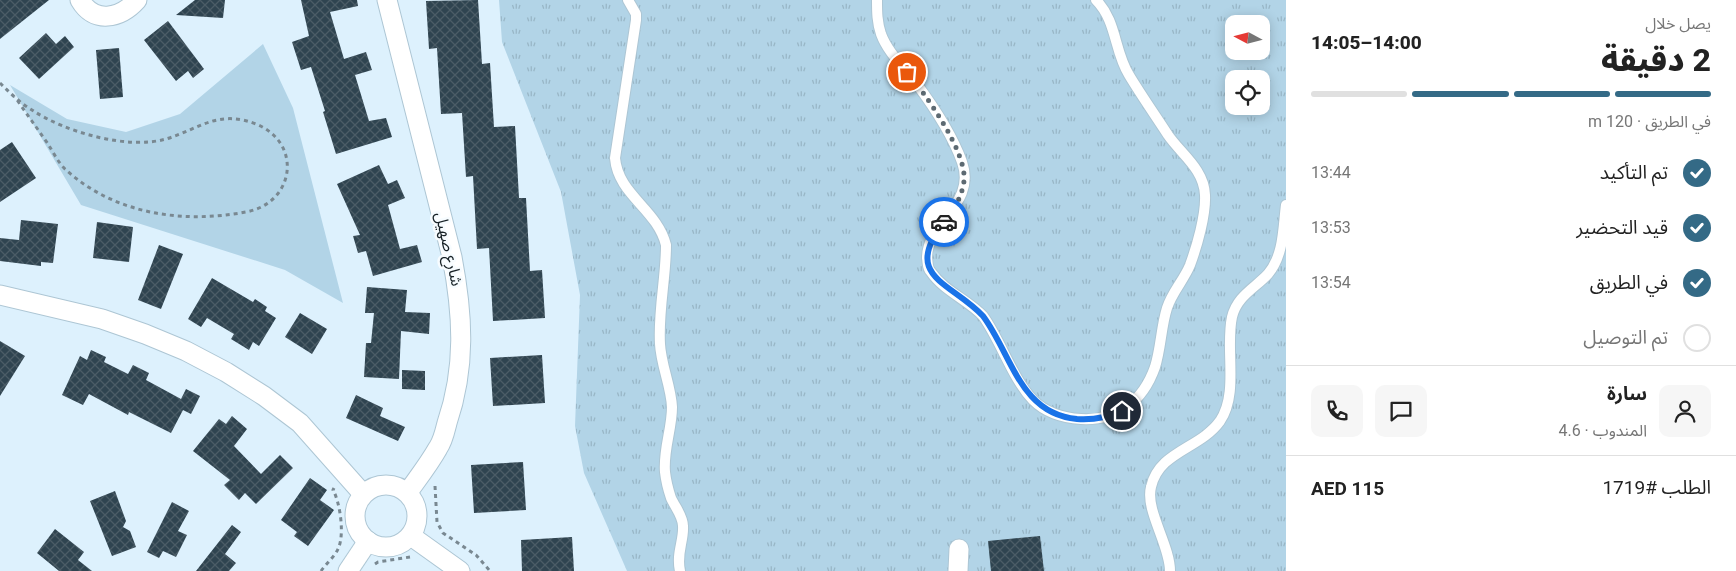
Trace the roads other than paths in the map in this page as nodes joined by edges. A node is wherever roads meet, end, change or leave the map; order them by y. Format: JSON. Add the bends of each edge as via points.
{"nodes":[{"id":1,"x":80,"y":0,"type":"edge"},
{"id":2,"x":136,"y":0,"type":"edge"},
{"id":3,"x":387,"y":0,"type":"edge"},
{"id":4,"x":628,"y":0,"type":"edge"},
{"id":5,"x":877,"y":0,"type":"edge"},
{"id":6,"x":1096,"y":0,"type":"edge"},
{"id":7,"x":1286,"y":205,"type":"edge"},
{"id":8,"x":0,"y":294,"type":"edge"},
{"id":9,"x":408,"y":492,"type":"junction"},
{"id":10,"x":363,"y":494,"type":"junction"},
{"id":11,"x":411,"y":536,"type":"junction"},
{"id":12,"x":368,"y":541,"type":"junction"},
{"id":13,"x":959,"y":549,"type":"dead end"},
{"id":14,"x":348,"y":571,"type":"edge"},
{"id":15,"x":460,"y":571,"type":"edge"},
{"id":16,"x":680,"y":571,"type":"edge"},
{"id":17,"x":958,"y":571,"type":"edge"},
{"id":18,"x":1170,"y":571,"type":"edge"}],
"edges":[{"from":1,"to":2,"type":"street","via":[[89,10],[110,16],[120,14]]},
{"from":3,"to":9,"type":"street","name":"شارع صهيل","via":[[452,258],[460,296],[462,334],[452,410],[439,447]]},
{"from":4,"to":16,"type":"lane","via":[[636,20],[615,158],[622,182],[658,223],[666,245],[660,342],[672,406],[665,468],[666,482],[683,525]]},
{"from":5,"to":6,"type":"lane","via":[[877,19],[888,49],[931,104],[963,163],[962,194],[934,234],[927,254],[931,273],[983,316],[1034,400],[1058,416],[1088,419],[1122,411],[1145,387],[1154,368],[1168,306],[1189,266],[1196,244],[1205,195],[1196,169],[1169,136],[1126,70],[1111,21]]},
{"from":7,"to":18,"type":"lane","via":[[1280,249],[1273,266],[1244,294],[1234,310],[1230,392],[1226,410],[1211,431],[1160,466],[1154,477],[1151,502]]},
{"from":8,"to":10,"type":"street","via":[[120,325],[218,368],[300,423]]},
{"from":9,"to":10,"type":"street","via":[[390,484],[370,488]]},
{"from":9,"to":11,"type":"street","via":[[414,500],[418,518]]},
{"from":10,"to":12,"type":"street","via":[[357,504],[356,524]]},
{"from":11,"to":12,"type":"street","via":[[386,548]]},
{"from":11,"to":15,"type":"street"},
{"from":12,"to":14,"type":"street"},
{"from":13,"to":17,"type":"street"}]}
